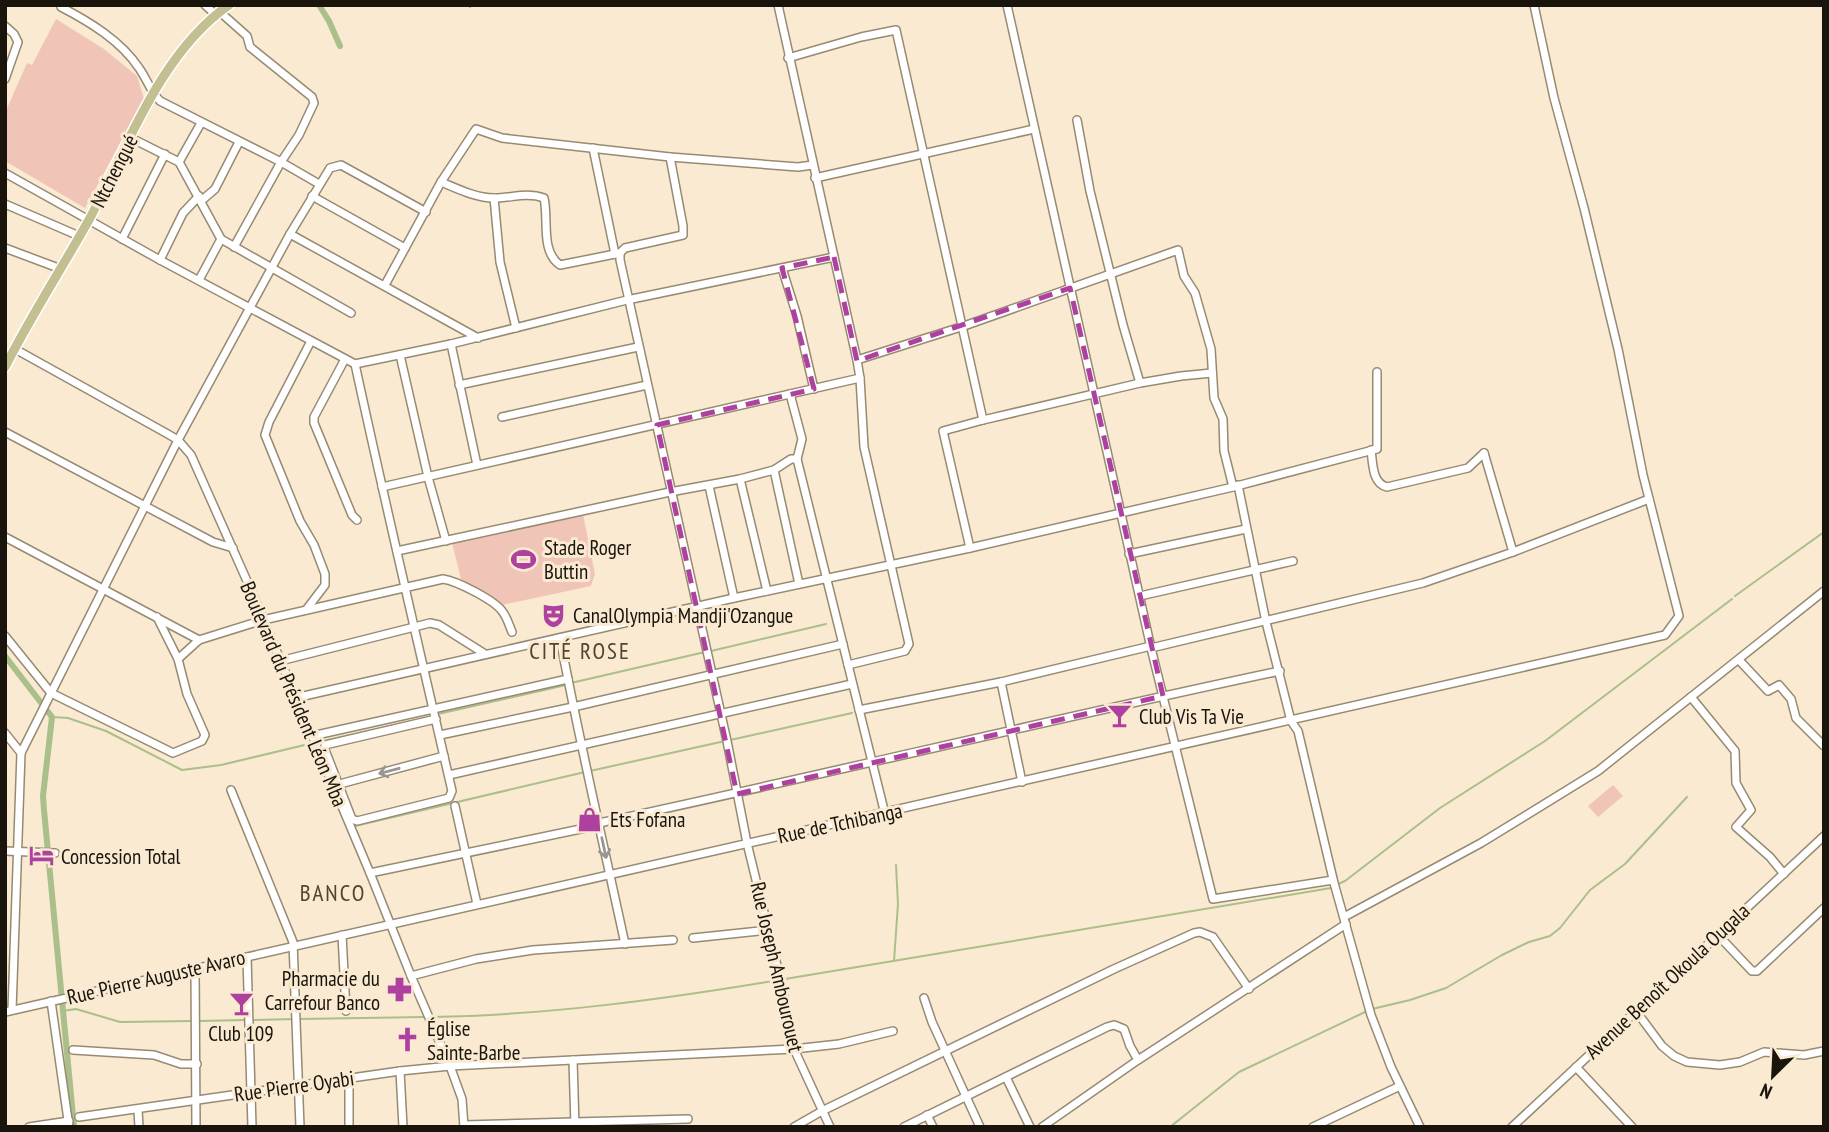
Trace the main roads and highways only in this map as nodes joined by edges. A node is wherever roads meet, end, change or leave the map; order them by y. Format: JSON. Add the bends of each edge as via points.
{"nodes":[{"id":1,"x":229,"y":5,"type":"edge"},
{"id":2,"x":5,"y":367,"type":"edge"}],
"edges":[{"from":1,"to":2,"type":"main road","name":"Ntchengué","via":[[173,62],[152,94]]}]}
